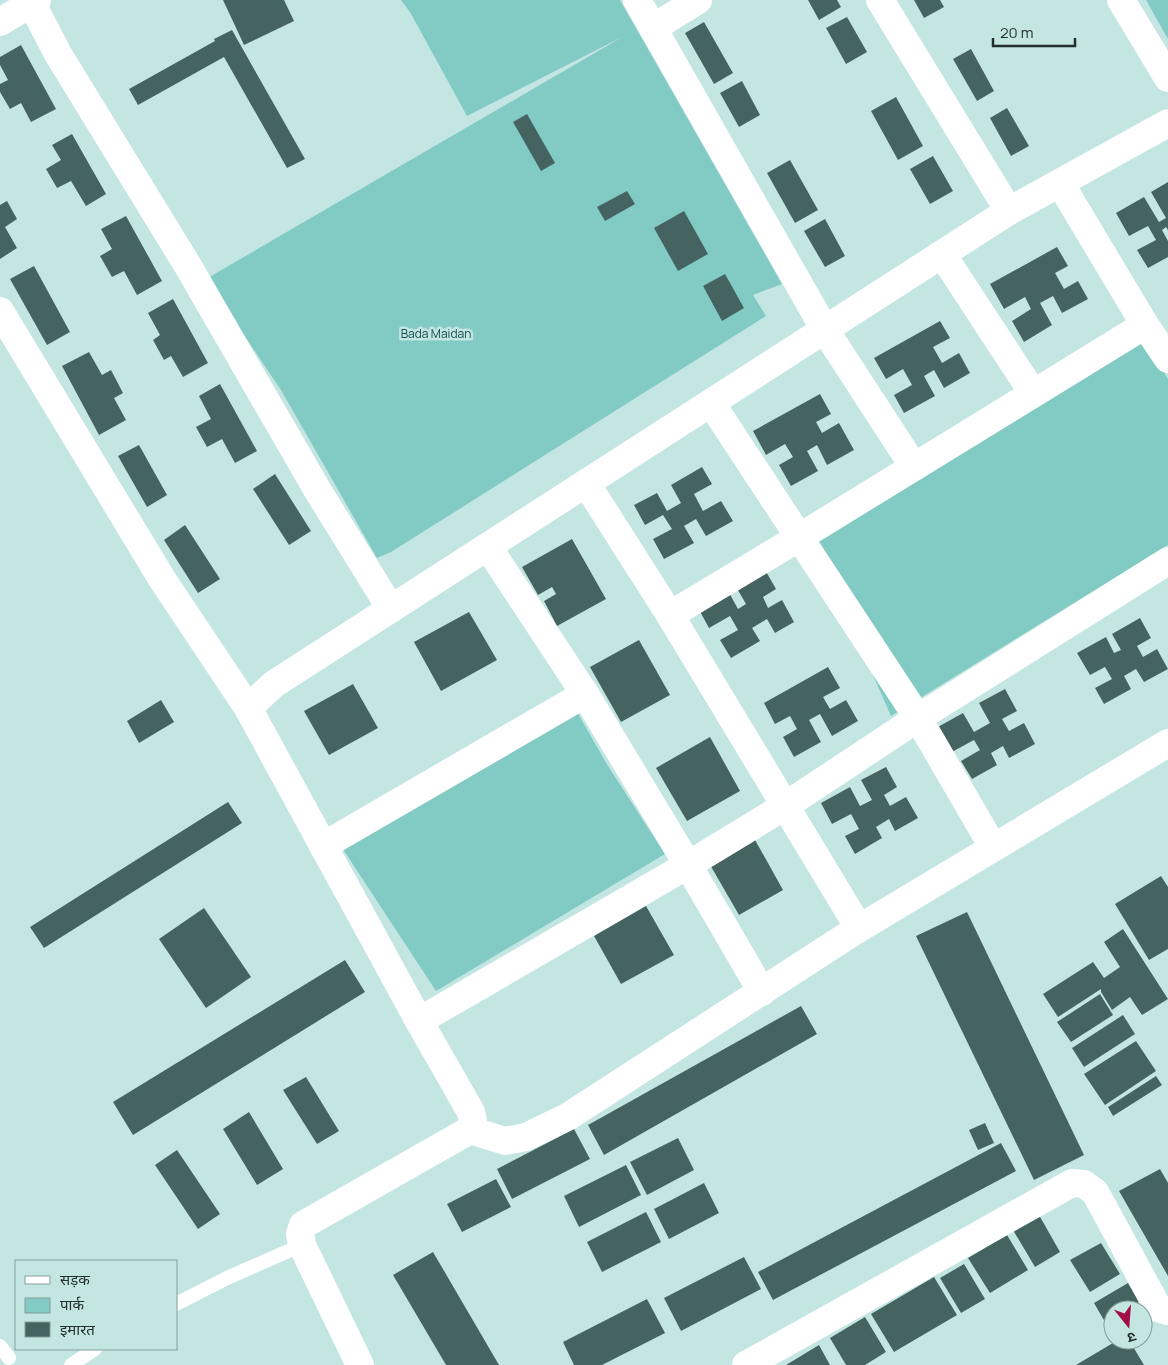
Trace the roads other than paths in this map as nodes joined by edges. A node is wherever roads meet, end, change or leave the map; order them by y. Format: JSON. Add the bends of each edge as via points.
{"nodes":[{"id":1,"x":637,"y":0,"type":"edge"},
{"id":2,"x":698,"y":0,"type":"edge"},
{"id":3,"x":880,"y":0,"type":"edge"},
{"id":4,"x":1121,"y":0,"type":"edge"},
{"id":5,"x":33,"y":1,"type":"edge"},
{"id":6,"x":0,"y":22,"type":"edge"},
{"id":7,"x":653,"y":28,"type":"junction"},
{"id":8,"x":1168,"y":78,"type":"edge"},
{"id":9,"x":1168,"y":123,"type":"edge"},
{"id":10,"x":1060,"y":183,"type":"junction"},
{"id":11,"x":1009,"y":211,"type":"junction"},
{"id":12,"x":942,"y":254,"type":"junction"},
{"id":13,"x":0,"y":311,"type":"edge"},
{"id":14,"x":1145,"y":325,"type":"junction"},
{"id":15,"x":825,"y":330,"type":"junction"},
{"id":16,"x":1168,"y":360,"type":"edge"},
{"id":17,"x":1033,"y":393,"type":"junction"},
{"id":18,"x":711,"y":403,"type":"junction"},
{"id":19,"x":914,"y":467,"type":"junction"},
{"id":20,"x":586,"y":483,"type":"junction"},
{"id":21,"x":800,"y":537,"type":"junction"},
{"id":22,"x":488,"y":547,"type":"junction"},
{"id":23,"x":1168,"y":561,"type":"edge"},
{"id":24,"x":391,"y":609,"type":"junction"},
{"id":25,"x":670,"y":615,"type":"junction"},
{"id":26,"x":585,"y":694,"type":"junction"},
{"id":27,"x":248,"y":708,"type":"junction"},
{"id":28,"x":918,"y":718,"type":"junction"},
{"id":29,"x":1168,"y":743,"type":"edge"},
{"id":30,"x":785,"y":806,"type":"junction"},
{"id":31,"x":323,"y":846,"type":"junction"},
{"id":32,"x":993,"y":847,"type":"junction"},
{"id":33,"x":688,"y":865,"type":"junction"},
{"id":34,"x":859,"y":928,"type":"junction"},
{"id":35,"x":762,"y":992,"type":"junction"},
{"id":36,"x":419,"y":1021,"type":"junction"},
{"id":37,"x":470,"y":1130,"type":"junction"},
{"id":38,"x":302,"y":1245,"type":"junction"},
{"id":39,"x":178,"y":1303,"type":"edge"},
{"id":40,"x":1168,"y":1311,"type":"edge"},
{"id":41,"x":0,"y":1346,"type":"edge"},
{"id":42,"x":94,"y":1350,"type":"edge"},
{"id":43,"x":9,"y":1358,"type":"dead end"},
{"id":44,"x":71,"y":1365,"type":"edge"},
{"id":45,"x":360,"y":1365,"type":"edge"},
{"id":46,"x":746,"y":1365,"type":"edge"}],
"edges":[{"from":1,"to":7,"type":"street"},
{"from":2,"to":7,"type":"street"},
{"from":3,"to":11,"type":"street"},
{"from":4,"to":8,"type":"street"},
{"from":5,"to":6,"type":"street"},
{"from":5,"to":24,"type":"street","via":[[58,54]]},
{"from":7,"to":15,"type":"street"},
{"from":9,"to":10,"type":"street"},
{"from":10,"to":11,"type":"street"},
{"from":10,"to":14,"type":"street"},
{"from":11,"to":12,"type":"street"},
{"from":12,"to":15,"type":"street"},
{"from":12,"to":17,"type":"street"},
{"from":13,"to":27,"type":"street","via":[[162,579]]},
{"from":14,"to":16,"type":"street"},
{"from":14,"to":17,"type":"street"},
{"from":15,"to":18,"type":"street"},
{"from":15,"to":19,"type":"street"},
{"from":17,"to":19,"type":"street"},
{"from":18,"to":20,"type":"street"},
{"from":18,"to":21,"type":"street"},
{"from":19,"to":21,"type":"street"},
{"from":20,"to":22,"type":"street"},
{"from":20,"to":25,"type":"street"},
{"from":21,"to":25,"type":"street"},
{"from":21,"to":28,"type":"street"},
{"from":22,"to":24,"type":"street"},
{"from":22,"to":26,"type":"street"},
{"from":23,"to":28,"type":"street"},
{"from":24,"to":27,"type":"street","via":[[274,684]]},
{"from":25,"to":30,"type":"street"},
{"from":26,"to":31,"type":"street"},
{"from":26,"to":33,"type":"street"},
{"from":27,"to":31,"type":"street"},
{"from":28,"to":30,"type":"street"},
{"from":28,"to":32,"type":"street"},
{"from":29,"to":32,"type":"street"},
{"from":30,"to":33,"type":"street"},
{"from":30,"to":34,"type":"street"},
{"from":31,"to":36,"type":"street"},
{"from":32,"to":34,"type":"street"},
{"from":33,"to":35,"type":"street"},
{"from":33,"to":36,"type":"street"},
{"from":34,"to":35,"type":"street"},
{"from":35,"to":37,"type":"street","via":[[569,1116],[526,1137],[505,1141]]},
{"from":36,"to":37,"type":"street","via":[[471,1112]]},
{"from":37,"to":38,"type":"street","via":[[311,1220],[303,1226],[300,1234]]},
{"from":38,"to":39,"type":"lane"},
{"from":38,"to":45,"type":"street"},
{"from":40,"to":46,"type":"street","via":[[1158,1308],[1095,1192],[1084,1184],[1072,1183]]},
{"from":41,"to":43,"type":"lane"},
{"from":42,"to":44,"type":"lane"}]}
